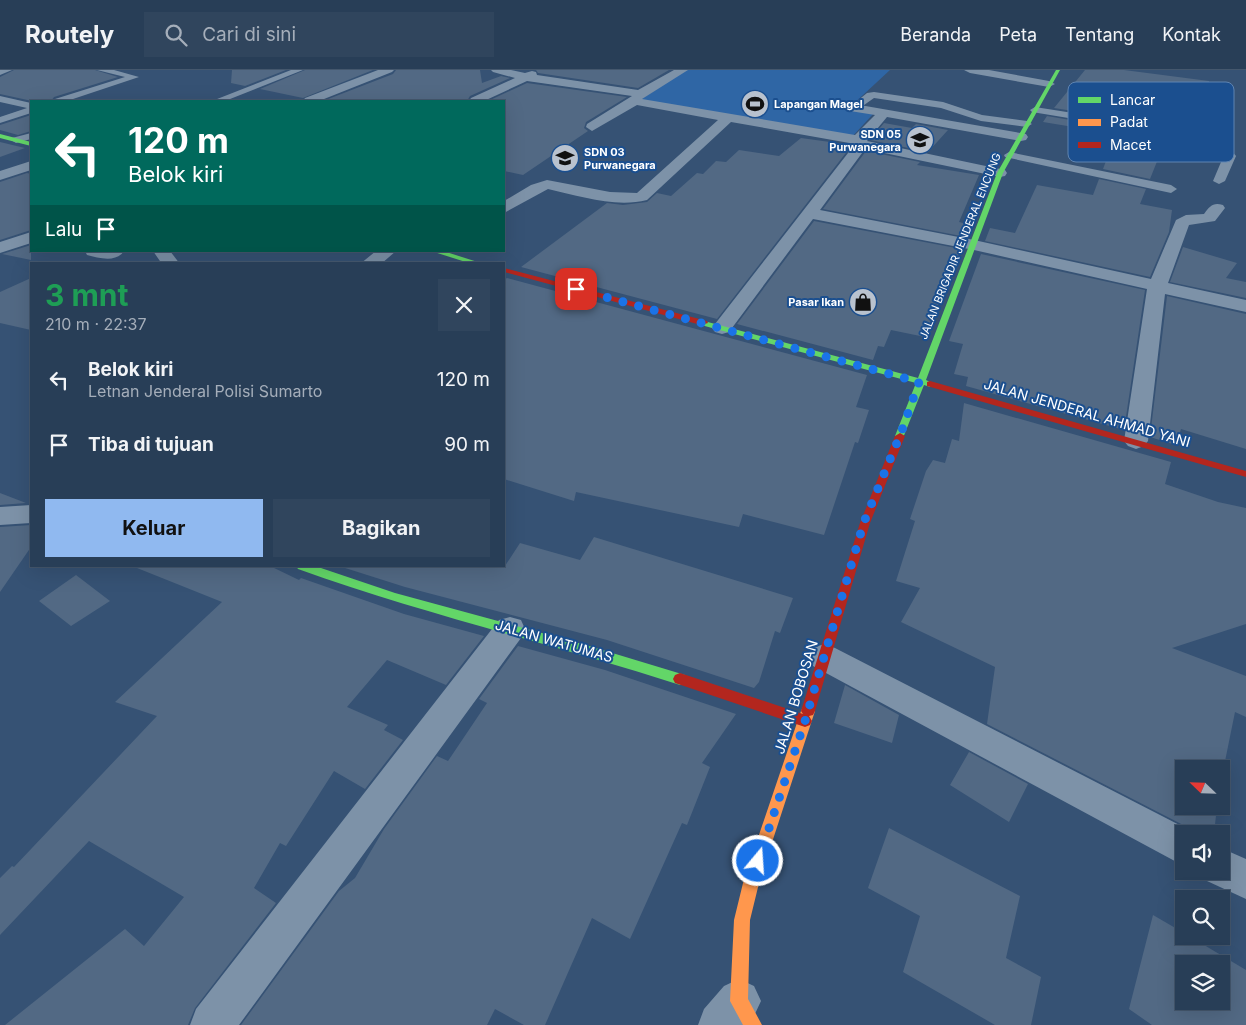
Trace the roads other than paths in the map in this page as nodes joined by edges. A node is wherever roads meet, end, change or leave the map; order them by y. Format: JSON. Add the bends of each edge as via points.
{"nodes":[{"id":1,"x":8,"y":70,"type":"edge"},
{"id":2,"x":101,"y":70,"type":"edge"},
{"id":3,"x":299,"y":70,"type":"edge"},
{"id":4,"x":388,"y":70,"type":"edge"},
{"id":5,"x":497,"y":70,"type":"edge"},
{"id":6,"x":541,"y":70,"type":"edge"},
{"id":7,"x":682,"y":70,"type":"edge"},
{"id":8,"x":970,"y":70,"type":"edge"},
{"id":9,"x":1058,"y":70,"type":"edge"},
{"id":10,"x":0,"y":72,"type":"edge"},
{"id":11,"x":526,"y":77,"type":"junction"},
{"id":12,"x":602,"y":78,"type":"dead end"},
{"id":13,"x":1049,"y":84,"type":"junction"},
{"id":14,"x":588,"y":86,"type":"junction"},
{"id":15,"x":638,"y":97,"type":"junction"},
{"id":16,"x":0,"y":99,"type":"edge"},
{"id":17,"x":61,"y":100,"type":"edge"},
{"id":18,"x":220,"y":100,"type":"edge"},
{"id":19,"x":312,"y":100,"type":"edge"},
{"id":20,"x":477,"y":100,"type":"edge"},
{"id":21,"x":30,"y":108,"type":"edge"},
{"id":22,"x":30,"y":108,"type":"edge"},
{"id":23,"x":854,"y":108,"type":"joint"},
{"id":24,"x":1035,"y":110,"type":"junction"},
{"id":25,"x":884,"y":113,"type":"junction"},
{"id":26,"x":1068,"y":115,"type":"edge"},
{"id":27,"x":728,"y":118,"type":"junction"},
{"id":28,"x":0,"y":120,"type":"edge"},
{"id":29,"x":1028,"y":124,"type":"junction"},
{"id":30,"x":592,"y":127,"type":"dead end"},
{"id":31,"x":0,"y":136,"type":"edge"},
{"id":32,"x":30,"y":136,"type":"edge"},
{"id":33,"x":1020,"y":137,"type":"junction"},
{"id":34,"x":16,"y":140,"type":"junction"},
{"id":35,"x":860,"y":142,"type":"junction"},
{"id":36,"x":30,"y":144,"type":"edge"},
{"id":37,"x":1009,"y":155,"type":"junction"},
{"id":38,"x":1228,"y":162,"type":"edge"},
{"id":39,"x":30,"y":165,"type":"edge"},
{"id":40,"x":1000,"y":173,"type":"junction"},
{"id":41,"x":0,"y":176,"type":"edge"},
{"id":42,"x":1220,"y":181,"type":"dead end"},
{"id":43,"x":1171,"y":189,"type":"dead end"},
{"id":44,"x":505,"y":207,"type":"edge"},
{"id":45,"x":1217,"y":208,"type":"dead end"},
{"id":46,"x":809,"y":213,"type":"junction"},
{"id":47,"x":30,"y":237,"type":"edge"},
{"id":48,"x":974,"y":245,"type":"junction"},
{"id":49,"x":0,"y":248,"type":"edge"},
{"id":50,"x":97,"y":252,"type":"edge"},
{"id":51,"x":113,"y":252,"type":"edge"},
{"id":52,"x":162,"y":252,"type":"edge"},
{"id":53,"x":387,"y":252,"type":"edge"},
{"id":54,"x":439,"y":252,"type":"edge"},
{"id":55,"x":169,"y":262,"type":"edge"},
{"id":56,"x":372,"y":262,"type":"edge"},
{"id":57,"x":474,"y":262,"type":"edge"},
{"id":58,"x":505,"y":270,"type":"edge"},
{"id":59,"x":1157,"y":287,"type":"junction"},
{"id":60,"x":1246,"y":306,"type":"edge"},
{"id":61,"x":722,"y":328,"type":"junction"},
{"id":62,"x":919,"y":382,"type":"junction"},
{"id":63,"x":1136,"y":441,"type":"junction"},
{"id":64,"x":1246,"y":474,"type":"edge"},
{"id":65,"x":30,"y":514,"type":"edge"},
{"id":66,"x":0,"y":516,"type":"edge"},
{"id":67,"x":304,"y":567,"type":"edge"},
{"id":68,"x":510,"y":629,"type":"junction"},
{"id":69,"x":824,"y":657,"type":"junction"},
{"id":70,"x":805,"y":721,"type":"junction"},
{"id":71,"x":1175,"y":842,"type":"edge"},
{"id":72,"x":1230,"y":872,"type":"edge"},
{"id":73,"x":1246,"y":880,"type":"edge"},
{"id":74,"x":738,"y":1017,"type":"edge"},
{"id":75,"x":212,"y":1025,"type":"edge"}],
"edges":[{"from":1,"to":10,"type":"lane"},
{"from":2,"to":17,"type":"lane","via":[[135,77]]},
{"from":3,"to":18,"type":"lane"},
{"from":4,"to":19,"type":"street"},
{"from":5,"to":11,"type":"street"},
{"from":6,"to":11,"type":"street"},
{"from":7,"to":15,"type":"street"},
{"from":8,"to":13,"type":"street"},
{"from":9,"to":13,"type":"street","name":"JALAN BRIGADIR JENDERAL ENCUNG"},
{"from":11,"to":14,"type":"street"},
{"from":11,"to":20,"type":"street"},
{"from":12,"to":14,"type":"street"},
{"from":13,"to":24,"type":"street","name":"JALAN BRIGADIR JENDERAL ENCUNG"},
{"from":14,"to":15,"type":"street"},
{"from":15,"to":27,"type":"street","via":[[649,105]]},
{"from":15,"to":30,"type":"street"},
{"from":16,"to":21,"type":"lane"},
{"from":22,"to":28,"type":"lane"},
{"from":23,"to":25,"type":"street"},
{"from":23,"to":29,"type":"lane","via":[[874,95],[943,104],[981,118]]},
{"from":24,"to":26,"type":"lane"},
{"from":24,"to":29,"type":"street","name":"JALAN BRIGADIR JENDERAL ENCUNG"},
{"from":25,"to":33,"type":"street"},
{"from":25,"to":35,"type":"street"},
{"from":27,"to":35,"type":"street"},
{"from":27,"to":44,"type":"street","via":[[642,197],[622,198],[547,184]]},
{"from":29,"to":33,"type":"street","name":"JALAN BRIGADIR JENDERAL ENCUNG"},
{"from":31,"to":34,"type":"street"},
{"from":32,"to":34,"type":"lane"},
{"from":33,"to":37,"type":"street","name":"JALAN BRIGADIR JENDERAL ENCUNG"},
{"from":34,"to":36,"type":"street"},
{"from":35,"to":40,"type":"street"},
{"from":35,"to":46,"type":"street"},
{"from":37,"to":40,"type":"street","name":"JALAN BRIGADIR JENDERAL ENCUNG"},
{"from":37,"to":43,"type":"lane"},
{"from":38,"to":42,"type":"lane"},
{"from":39,"to":41,"type":"street"},
{"from":40,"to":48,"type":"street","name":"JALAN BRIGADIR JENDERAL ENCUNG"},
{"from":45,"to":59,"type":"street","via":[[1209,218],[1182,223]]},
{"from":46,"to":48,"type":"street"},
{"from":46,"to":61,"type":"street"},
{"from":47,"to":49,"type":"street"},
{"from":48,"to":59,"type":"street"},
{"from":48,"to":62,"type":"street","name":"JALAN BRIGADIR JENDERAL ENCUNG"},
{"from":50,"to":51,"type":"street"},
{"from":52,"to":55,"type":"street"},
{"from":53,"to":56,"type":"street"},
{"from":54,"to":57,"type":"street"},
{"from":58,"to":61,"type":"street","name":"JALAN JENDERAL AHMAD YANI"},
{"from":59,"to":60,"type":"street"},
{"from":59,"to":63,"type":"street"},
{"from":61,"to":62,"type":"street","name":"JALAN JENDERAL AHMAD YANI"},
{"from":62,"to":63,"type":"street","name":"JALAN JENDERAL AHMAD YANI"},
{"from":62,"to":69,"type":"street","name":"JALAN BOBOSAN","via":[[864,522]]},
{"from":63,"to":64,"type":"street","name":"JALAN JENDERAL AHMAD YANI"},
{"from":65,"to":66,"type":"street"},
{"from":67,"to":68,"type":"street","name":"JALAN WATUMAS"},
{"from":68,"to":70,"type":"street","name":"JALAN WATUMAS","via":[[597,652]]},
{"from":68,"to":75,"type":"street"},
{"from":69,"to":70,"type":"street","name":"JALAN BOBOSAN"},
{"from":69,"to":71,"type":"street"},
{"from":70,"to":74,"type":"street","name":"JALAN BOBOSAN","via":[[752,879],[742,920]]},
{"from":72,"to":73,"type":"street"}]}
